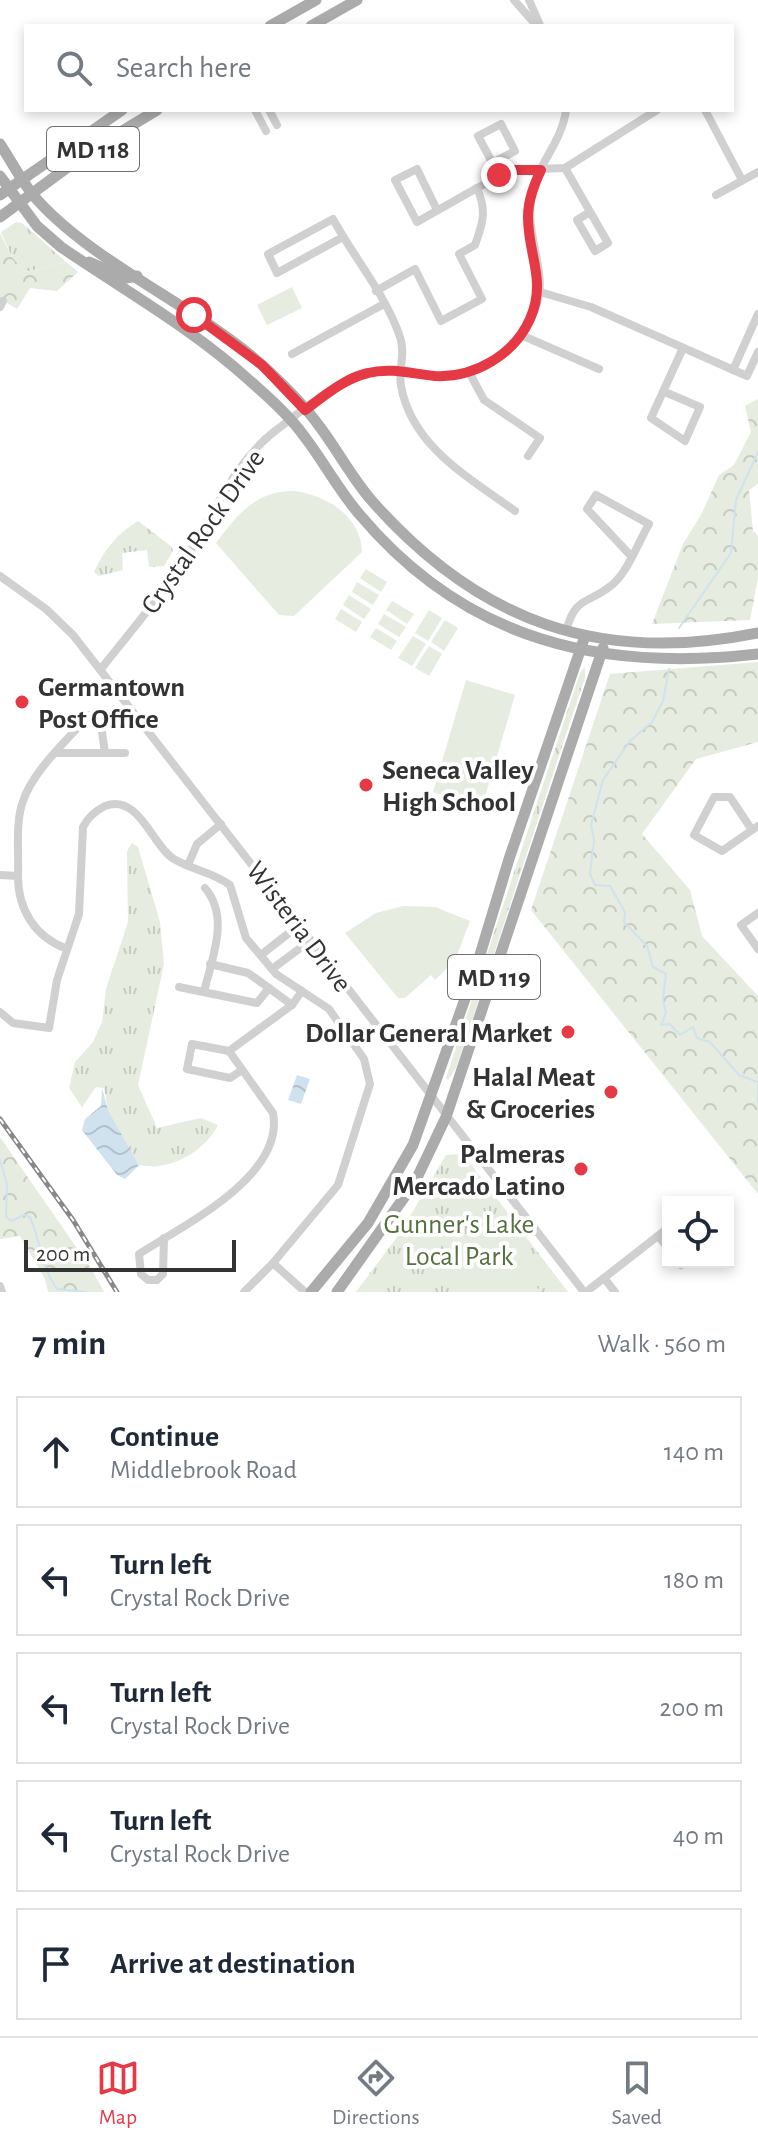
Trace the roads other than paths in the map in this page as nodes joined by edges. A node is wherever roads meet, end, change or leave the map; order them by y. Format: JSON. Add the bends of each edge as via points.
{"nodes":[{"id":1,"x":316,"y":0,"type":"edge"},
{"id":2,"x":357,"y":0,"type":"edge"},
{"id":3,"x":514,"y":0,"type":"edge"},
{"id":4,"x":529,"y":0,"type":"edge"},
{"id":5,"x":274,"y":24,"type":"edge"},
{"id":6,"x":315,"y":24,"type":"edge"},
{"id":7,"x":536,"y":24,"type":"edge"},
{"id":8,"x":537,"y":24,"type":"edge"},
{"id":9,"x":119,"y":112,"type":"edge"},
{"id":10,"x":154,"y":112,"type":"edge"},
{"id":11,"x":256,"y":112,"type":"edge"},
{"id":12,"x":270,"y":112,"type":"edge"},
{"id":13,"x":566,"y":112,"type":"edge"},
{"id":14,"x":654,"y":112,"type":"edge"},
{"id":15,"x":706,"y":112,"type":"edge"},
{"id":16,"x":277,"y":125,"type":"dead end"},
{"id":17,"x":266,"y":131,"type":"dead end"},
{"id":18,"x":0,"y":144,"type":"edge"},
{"id":19,"x":492,"y":163,"type":"junction"},
{"id":20,"x":565,"y":168,"type":"junction"},
{"id":21,"x":541,"y":170,"type":"junction"},
{"id":22,"x":758,"y":172,"type":"edge"},
{"id":23,"x":499,"y":175,"type":"junction"},
{"id":24,"x":0,"y":176,"type":"edge"},
{"id":25,"x":22,"y":179,"type":"junction"},
{"id":26,"x":742,"y":180,"type":"junction"},
{"id":27,"x":477,"y":188,"type":"junction"},
{"id":28,"x":4,"y":192,"type":"edge"},
{"id":29,"x":32,"y":194,"type":"junction"},
{"id":30,"x":716,"y":195,"type":"dead end"},
{"id":31,"x":18,"y":204,"type":"junction"},
{"id":32,"x":437,"y":210,"type":"junction"},
{"id":33,"x":590,"y":212,"type":"junction"},
{"id":34,"x":0,"y":217,"type":"edge"},
{"id":35,"x":343,"y":237,"type":"junction"},
{"id":36,"x":80,"y":260,"type":"junction"},
{"id":37,"x":137,"y":276,"type":"junction"},
{"id":38,"x":376,"y":291,"type":"junction"},
{"id":39,"x":540,"y":292,"type":"junction"},
{"id":40,"x":384,"y":304,"type":"junction"},
{"id":41,"x":758,"y":314,"type":"edge"},
{"id":42,"x":521,"y":335,"type":"junction"},
{"id":43,"x":683,"y":348,"type":"junction"},
{"id":44,"x":758,"y":352,"type":"edge"},
{"id":45,"x":292,"y":354,"type":"dead end"},
{"id":46,"x":599,"y":369,"type":"dead end"},
{"id":47,"x":401,"y":370,"type":"junction"},
{"id":48,"x":733,"y":370,"type":"junction"},
{"id":49,"x":469,"y":372,"type":"junction"},
{"id":50,"x":665,"y":392,"type":"junction"},
{"id":51,"x":305,"y":410,"type":"junction"},
{"id":52,"x":290,"y":420,"type":"junction"},
{"id":53,"x":528,"y":456,"type":"dead end"},
{"id":54,"x":515,"y":511,"type":"dead end"},
{"id":55,"x":631,"y":556,"type":"junction"},
{"id":56,"x":0,"y":576,"type":"edge"},
{"id":57,"x":566,"y":631,"type":"junction"},
{"id":58,"x":758,"y":633,"type":"edge"},
{"id":59,"x":585,"y":636,"type":"junction"},
{"id":60,"x":604,"y":639,"type":"junction"},
{"id":61,"x":581,"y":651,"type":"junction"},
{"id":62,"x":758,"y":654,"type":"edge"},
{"id":63,"x":601,"y":655,"type":"junction"},
{"id":64,"x":101,"y":669,"type":"junction"},
{"id":65,"x":57,"y":753,"type":"junction"},
{"id":66,"x":105,"y":753,"type":"junction"},
{"id":67,"x":125,"y":753,"type":"dead end"},
{"id":68,"x":221,"y":824,"type":"junction"},
{"id":69,"x":755,"y":828,"type":"edge"},
{"id":70,"x":188,"y":865,"type":"junction"},
{"id":71,"x":0,"y":875,"type":"edge"},
{"id":72,"x":18,"y":876,"type":"junction"},
{"id":73,"x":205,"y":888,"type":"dead end"},
{"id":74,"x":758,"y":913,"type":"edge"},
{"id":75,"x":239,"y":914,"type":"junction"},
{"id":76,"x":219,"y":919,"type":"junction"},
{"id":77,"x":299,"y":925,"type":"junction"},
{"id":78,"x":311,"y":940,"type":"junction"},
{"id":79,"x":67,"y":949,"type":"junction"},
{"id":80,"x":758,"y":949,"type":"edge"},
{"id":81,"x":261,"y":955,"type":"junction"},
{"id":82,"x":210,"y":964,"type":"junction"},
{"id":83,"x":272,"y":969,"type":"junction"},
{"id":84,"x":179,"y":987,"type":"dead end"},
{"id":85,"x":269,"y":988,"type":"junction"},
{"id":86,"x":302,"y":991,"type":"junction"},
{"id":87,"x":204,"y":992,"type":"junction"},
{"id":88,"x":292,"y":1005,"type":"junction"},
{"id":89,"x":0,"y":1012,"type":"edge"},
{"id":90,"x":229,"y":1051,"type":"junction"},
{"id":91,"x":242,"y":1070,"type":"junction"},
{"id":92,"x":431,"y":1098,"type":"junction"},
{"id":93,"x":446,"y":1117,"type":"junction"},
{"id":94,"x":662,"y":1233,"type":"edge"},
{"id":95,"x":658,"y":1236,"type":"junction"},
{"id":96,"x":164,"y":1238,"type":"junction"},
{"id":97,"x":662,"y":1241,"type":"edge"},
{"id":98,"x":273,"y":1263,"type":"junction"},
{"id":99,"x":604,"y":1278,"type":"junction"},
{"id":100,"x":0,"y":1286,"type":"edge"},
{"id":101,"x":2,"y":1292,"type":"edge"},
{"id":102,"x":244,"y":1292,"type":"edge"},
{"id":103,"x":308,"y":1292,"type":"edge"},
{"id":104,"x":337,"y":1292,"type":"edge"},
{"id":105,"x":585,"y":1292,"type":"edge"},
{"id":106,"x":615,"y":1292,"type":"edge"}],
"edges":[{"from":1,"to":5,"type":"main road"},
{"from":2,"to":6,"type":"main road"},
{"from":3,"to":7,"type":"street"},
{"from":4,"to":8,"type":"street"},
{"from":9,"to":25,"type":"main road","number":"MD 118"},
{"from":10,"to":29,"type":"main road","number":"MD 118"},
{"from":11,"to":17,"type":"street"},
{"from":12,"to":16,"type":"street"},
{"from":13,"to":21,"type":"street","via":[[559,139]]},
{"from":14,"to":20,"type":"street"},
{"from":15,"to":26,"type":"street"},
{"from":18,"to":25,"type":"main road"},
{"from":19,"to":19,"type":"street","via":[[478,136],[501,124],[515,151]]},
{"from":19,"to":23,"type":"street"},
{"from":20,"to":21,"type":"street"},
{"from":20,"to":33,"type":"street"},
{"from":21,"to":23,"type":"street"},
{"from":21,"to":39,"type":"street","via":[[528,217]]},
{"from":22,"to":26,"type":"street"},
{"from":23,"to":27,"type":"street"},
{"from":24,"to":28,"type":"main road"},
{"from":25,"to":28,"type":"main road","number":"MD 118"},
{"from":25,"to":29,"type":"main road"},
{"from":26,"to":30,"type":"street"},
{"from":27,"to":32,"type":"street"},
{"from":27,"to":38,"type":"street","via":[[485,218],[475,245],[459,254],[482,299],[441,321],[415,269]]},
{"from":28,"to":31,"type":"main road"},
{"from":29,"to":31,"type":"main road","number":"MD 118"},
{"from":29,"to":37,"type":"main road","via":[[73,232]]},
{"from":31,"to":34,"type":"main road","number":"MD 118"},
{"from":31,"to":36,"type":"main road"},
{"from":32,"to":32,"type":"street","via":[[417,222],[395,180],[417,169]]},
{"from":33,"to":33,"type":"street","via":[[608,243],[595,251],[577,220]]},
{"from":35,"to":35,"type":"street","via":[[333,219],[268,254],[277,273]]},
{"from":35,"to":38,"type":"street"},
{"from":36,"to":37,"type":"main road","via":[[126,278]]},
{"from":36,"to":52,"type":"main road","via":[[214,351]]},
{"from":37,"to":51,"type":"main road","via":[[262,365]]},
{"from":38,"to":40,"type":"street"},
{"from":39,"to":42,"type":"street","name":"Crystal Rock Drive"},
{"from":39,"to":43,"type":"street","via":[[591,307]]},
{"from":40,"to":45,"type":"street"},
{"from":40,"to":47,"type":"street","via":[[401,340]]},
{"from":41,"to":48,"type":"street"},
{"from":42,"to":46,"type":"street"},
{"from":42,"to":49,"type":"street","name":"Crystal Rock Drive","via":[[502,354]]},
{"from":43,"to":48,"type":"street"},
{"from":43,"to":50,"type":"street"},
{"from":44,"to":48,"type":"street","via":[[747,376]]},
{"from":47,"to":49,"type":"street","name":"Crystal Rock Drive","via":[[436,376]]},
{"from":47,"to":51,"type":"street","name":"Crystal Rock Drive","via":[[358,377]]},
{"from":47,"to":54,"type":"street","via":[[412,415],[442,459]]},
{"from":49,"to":53,"type":"street","via":[[484,400],[540,438]]},
{"from":50,"to":50,"type":"street","via":[[651,418],[685,441],[700,407]]},
{"from":51,"to":52,"type":"street","name":"Crystal Rock Drive"},
{"from":51,"to":57,"type":"main road","via":[[372,501],[424,552],[494,603]]},
{"from":52,"to":61,"type":"main road","via":[[360,515],[412,566],[497,624]]},
{"from":52,"to":64,"type":"street","name":"Crystal Rock Drive","via":[[249,455],[163,590]]},
{"from":55,"to":55,"type":"street","via":[[649,524],[596,495],[587,509]]},
{"from":55,"to":57,"type":"street","via":[[616,583],[581,600]]},
{"from":56,"to":64,"type":"street","name":"Wisteria Drive","via":[[46,609]]},
{"from":57,"to":59,"type":"main road"},
{"from":58,"to":60,"type":"main road","via":[[678,646]]},
{"from":59,"to":60,"type":"main road"},
{"from":59,"to":61,"type":"main road","number":"MD 119"},
{"from":60,"to":63,"type":"main road","number":"MD 119"},
{"from":61,"to":63,"type":"main road"},
{"from":61,"to":92,"type":"main road","number":"MD 119"},
{"from":62,"to":63,"type":"main road","via":[[678,661]]},
{"from":63,"to":93,"type":"main road","number":"MD 119"},
{"from":64,"to":68,"type":"street","name":"Wisteria Drive"},
{"from":65,"to":66,"type":"street"},
{"from":65,"to":66,"type":"street","via":[[89,715],[103,730]]},
{"from":65,"to":72,"type":"street","via":[[23,802]]},
{"from":66,"to":67,"type":"street"},
{"from":68,"to":70,"type":"street","via":[[197,844]]},
{"from":68,"to":77,"type":"street","name":"Wisteria Drive"},
{"from":69,"to":69,"type":"street","via":[[722,851],[694,835],[714,797],[730,797]]},
{"from":70,"to":75,"type":"street","via":[[230,885]]},
{"from":70,"to":79,"type":"street","via":[[169,856],[130,808],[110,805],[94,812],[83,827],[79,914]]},
{"from":71,"to":72,"type":"street"},
{"from":72,"to":79,"type":"street","via":[[18,893],[28,917],[45,938]]},
{"from":73,"to":76,"type":"street"},
{"from":74,"to":80,"type":"street","via":[[741,925]]},
{"from":75,"to":76,"type":"street"},
{"from":75,"to":81,"type":"street","via":[[246,938]]},
{"from":76,"to":82,"type":"street"},
{"from":77,"to":78,"type":"street","name":"Wisteria Drive"},
{"from":77,"to":81,"type":"street"},
{"from":78,"to":83,"type":"street"},
{"from":78,"to":92,"type":"street","name":"Wisteria Drive"},
{"from":79,"to":89,"type":"street","via":[[49,1028],[13,1023]]},
{"from":81,"to":83,"type":"street"},
{"from":82,"to":85,"type":"street","via":[[248,973]]},
{"from":82,"to":87,"type":"street"},
{"from":83,"to":86,"type":"street"},
{"from":84,"to":87,"type":"street"},
{"from":85,"to":87,"type":"street","via":[[257,1003]]},
{"from":85,"to":88,"type":"street"},
{"from":86,"to":88,"type":"street"},
{"from":86,"to":98,"type":"street","via":[[329,1009],[364,1059],[370,1084],[338,1185]]},
{"from":88,"to":90,"type":"street"},
{"from":90,"to":91,"type":"street"},
{"from":90,"to":91,"type":"street","via":[[192,1044],[187,1069],[230,1078]]},
{"from":91,"to":96,"type":"street","via":[[273,1113],[271,1148],[232,1192]]},
{"from":92,"to":93,"type":"street","name":"Wisteria Drive"},
{"from":92,"to":103,"type":"main road","number":"MD 119","via":[[384,1198]]},
{"from":93,"to":104,"type":"main road","number":"MD 119","via":[[415,1182]]},
{"from":93,"to":105,"type":"street","name":"Wisteria Drive"},
{"from":94,"to":95,"type":"street"},
{"from":95,"to":97,"type":"street"},
{"from":95,"to":99,"type":"street"},
{"from":96,"to":96,"type":"street","via":[[139,1254],[141,1274],[148,1280],[163,1274]]},
{"from":98,"to":102,"type":"street"},
{"from":98,"to":103,"type":"street"},
{"from":99,"to":105,"type":"street"},
{"from":99,"to":106,"type":"street"},
{"from":100,"to":101,"type":"street"}]}
